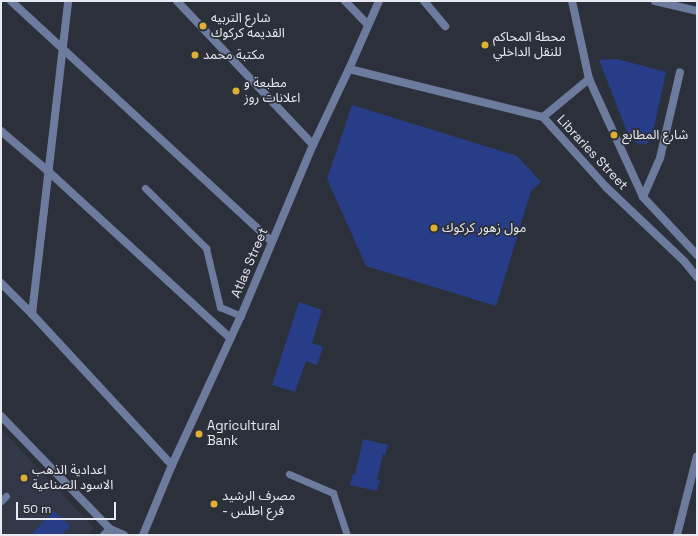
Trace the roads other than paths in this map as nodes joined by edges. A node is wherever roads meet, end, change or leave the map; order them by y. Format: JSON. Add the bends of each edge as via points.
{"nodes":[{"id":1,"x":11,"y":1,"type":"edge"},
{"id":2,"x":68,"y":1,"type":"edge"},
{"id":3,"x":177,"y":1,"type":"edge"},
{"id":4,"x":345,"y":1,"type":"edge"},
{"id":5,"x":379,"y":1,"type":"edge"},
{"id":6,"x":572,"y":1,"type":"edge"},
{"id":7,"x":655,"y":1,"type":"edge"},
{"id":8,"x":427,"y":2,"type":"edge"},
{"id":9,"x":697,"y":11,"type":"edge"},
{"id":10,"x":368,"y":25,"type":"junction"},
{"id":11,"x":445,"y":26,"type":"dead end"},
{"id":12,"x":63,"y":50,"type":"junction"},
{"id":13,"x":349,"y":69,"type":"junction"},
{"id":14,"x":680,"y":72,"type":"dead end"},
{"id":15,"x":589,"y":79,"type":"junction"},
{"id":16,"x":543,"y":117,"type":"junction"},
{"id":17,"x":1,"y":132,"type":"edge"},
{"id":18,"x":312,"y":145,"type":"junction"},
{"id":19,"x":49,"y":172,"type":"junction"},
{"id":20,"x":145,"y":188,"type":"dead end"},
{"id":21,"x":643,"y":197,"type":"junction"},
{"id":22,"x":272,"y":242,"type":"junction"},
{"id":23,"x":697,"y":255,"type":"edge"},
{"id":24,"x":697,"y":277,"type":"edge"},
{"id":25,"x":1,"y":283,"type":"edge"},
{"id":26,"x":32,"y":314,"type":"junction"},
{"id":27,"x":240,"y":316,"type":"junction"},
{"id":28,"x":230,"y":338,"type":"junction"},
{"id":29,"x":1,"y":416,"type":"edge"},
{"id":30,"x":697,"y":456,"type":"edge"},
{"id":31,"x":172,"y":465,"type":"junction"},
{"id":32,"x":289,"y":474,"type":"dead end"},
{"id":33,"x":107,"y":532,"type":"edge"},
{"id":34,"x":124,"y":535,"type":"edge"},
{"id":35,"x":143,"y":535,"type":"edge"},
{"id":36,"x":347,"y":535,"type":"edge"},
{"id":37,"x":677,"y":535,"type":"edge"}],
"edges":[{"from":1,"to":12,"type":"street"},
{"from":2,"to":12,"type":"street"},
{"from":3,"to":18,"type":"street"},
{"from":4,"to":10,"type":"street"},
{"from":5,"to":10,"type":"street","name":"Atlas Street"},
{"from":6,"to":15,"type":"street","name":"Libraries Street"},
{"from":7,"to":9,"type":"street"},
{"from":8,"to":11,"type":"street"},
{"from":10,"to":13,"type":"street","name":"Atlas Street"},
{"from":12,"to":19,"type":"street"},
{"from":12,"to":22,"type":"street"},
{"from":13,"to":16,"type":"street","name":"Libraries Street"},
{"from":13,"to":18,"type":"street","name":"Atlas Street"},
{"from":14,"to":21,"type":"street","via":[[660,158]]},
{"from":15,"to":16,"type":"street"},
{"from":15,"to":21,"type":"street","name":"Libraries Street"},
{"from":16,"to":24,"type":"street","name":"Libraries Street","via":[[606,187],[684,260]]},
{"from":17,"to":19,"type":"street"},
{"from":18,"to":22,"type":"street","name":"Atlas Street"},
{"from":19,"to":26,"type":"street"},
{"from":19,"to":28,"type":"street"},
{"from":20,"to":27,"type":"lane","via":[[206,248],[220,307]]},
{"from":21,"to":23,"type":"street","name":"Libraries Street"},
{"from":22,"to":27,"type":"street","name":"Atlas Street"},
{"from":25,"to":26,"type":"street"},
{"from":26,"to":31,"type":"street"},
{"from":27,"to":28,"type":"street","name":"Atlas Street"},
{"from":28,"to":31,"type":"street","name":"Atlas Street"},
{"from":29,"to":33,"type":"street"},
{"from":30,"to":37,"type":"street"},
{"from":31,"to":35,"type":"street","name":"Atlas Street"},
{"from":32,"to":36,"type":"lane","via":[[333,493]]},
{"from":33,"to":34,"type":"street"}]}
